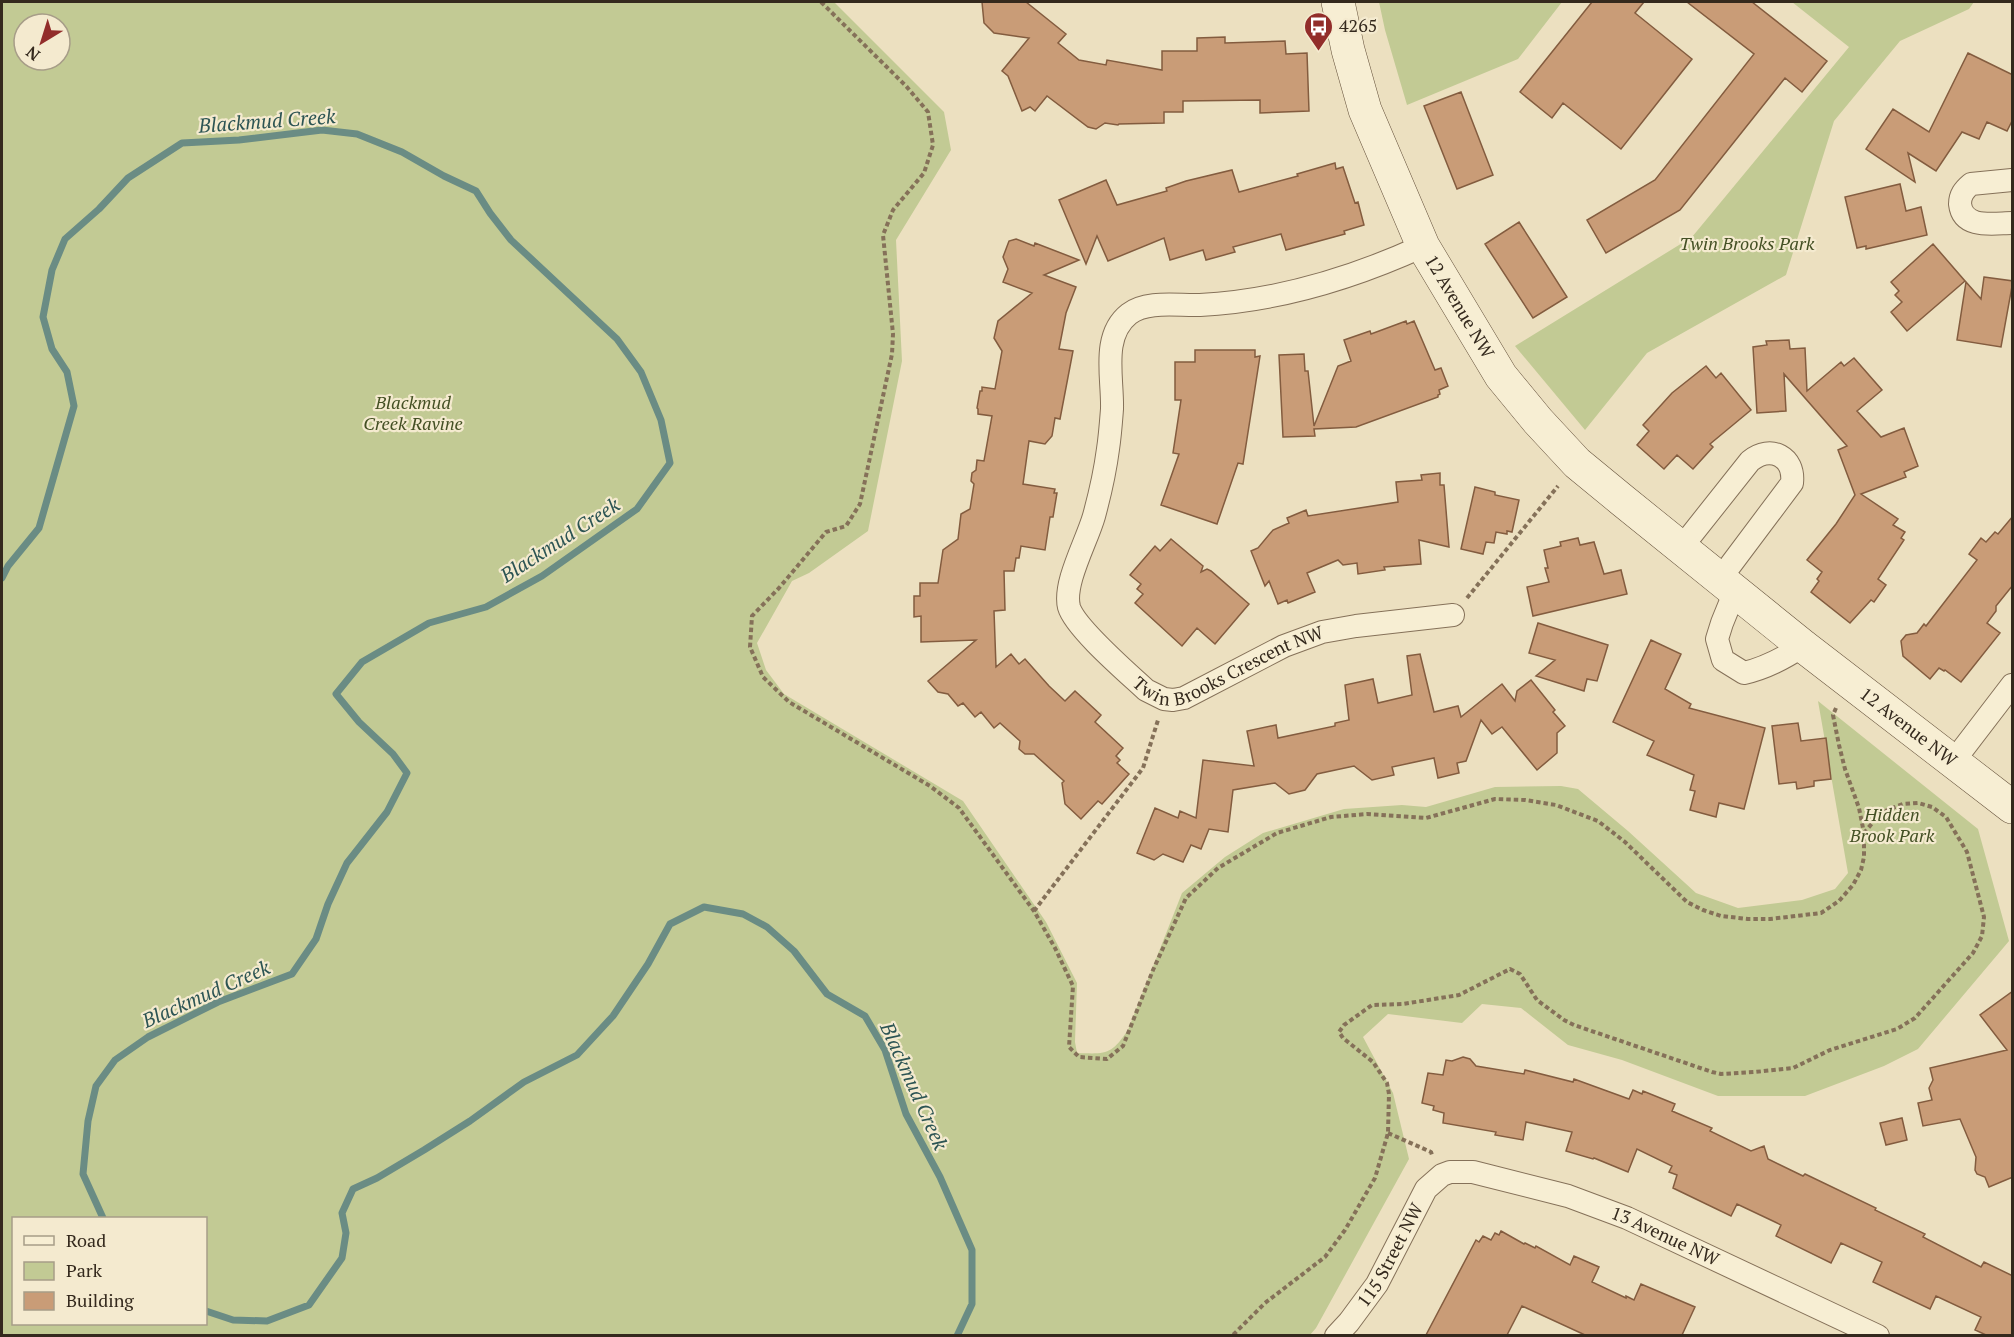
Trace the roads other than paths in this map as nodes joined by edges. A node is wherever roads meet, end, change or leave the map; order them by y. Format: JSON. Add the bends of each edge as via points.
{"nodes":[{"id":1,"x":1338,"y":2,"type":"edge"},
{"id":2,"x":2013,"y":180,"type":"edge"},
{"id":3,"x":2013,"y":223,"type":"edge"},
{"id":4,"x":1423,"y":246,"type":"junction"},
{"id":5,"x":1682,"y":548,"type":"junction"},
{"id":6,"x":1728,"y":585,"type":"junction"},
{"id":7,"x":1453,"y":615,"type":"road end"},
{"id":8,"x":1803,"y":646,"type":"junction"},
{"id":9,"x":2013,"y":685,"type":"edge"},
{"id":10,"x":1953,"y":762,"type":"junction"},
{"id":11,"x":2013,"y":807,"type":"edge"},
{"id":12,"x":1442,"y":1175,"type":"joint"},
{"id":13,"x":1336,"y":1335,"type":"edge"},
{"id":14,"x":1878,"y":1335,"type":"edge"}],
"edges":[{"from":1,"to":4,"type":"street","name":"12 Avenue NW","via":[[1365,110]]},
{"from":2,"to":3,"type":"street","via":[[1971,184],[1960,201],[1963,214],[1973,222]]},
{"from":4,"to":5,"type":"street","name":"12 Avenue NW","via":[[1501,376],[1538,421],[1577,463]]},
{"from":4,"to":7,"type":"street","name":"Twin Brooks Crescent NW","via":[[1376,266],[1297,291],[1249,300],[1143,308],[1130,313],[1113,336],[1112,408],[1103,480],[1068,596],[1069,608],[1086,631],[1139,683],[1156,696],[1173,700],[1196,693],[1284,646],[1322,632]]},
{"from":5,"to":6,"type":"street","name":"12 Avenue NW"},
{"from":5,"to":6,"type":"street","via":[[1750,461],[1767,452],[1781,457],[1791,468],[1792,483]]},
{"from":6,"to":8,"type":"street","name":"12 Avenue NW"},
{"from":6,"to":8,"type":"street","via":[[1717,639],[1724,660],[1744,673],[1769,666]]},
{"from":8,"to":10,"type":"street","name":"12 Avenue NW"},
{"from":9,"to":10,"type":"street"},
{"from":10,"to":11,"type":"street","name":"12 Avenue NW"},
{"from":12,"to":13,"type":"street","name":"115 Street NW","via":[[1426,1189],[1377,1284]]},
{"from":12,"to":14,"type":"street","name":"13 Avenue NW","via":[[1473,1172],[1594,1205]]}]}
